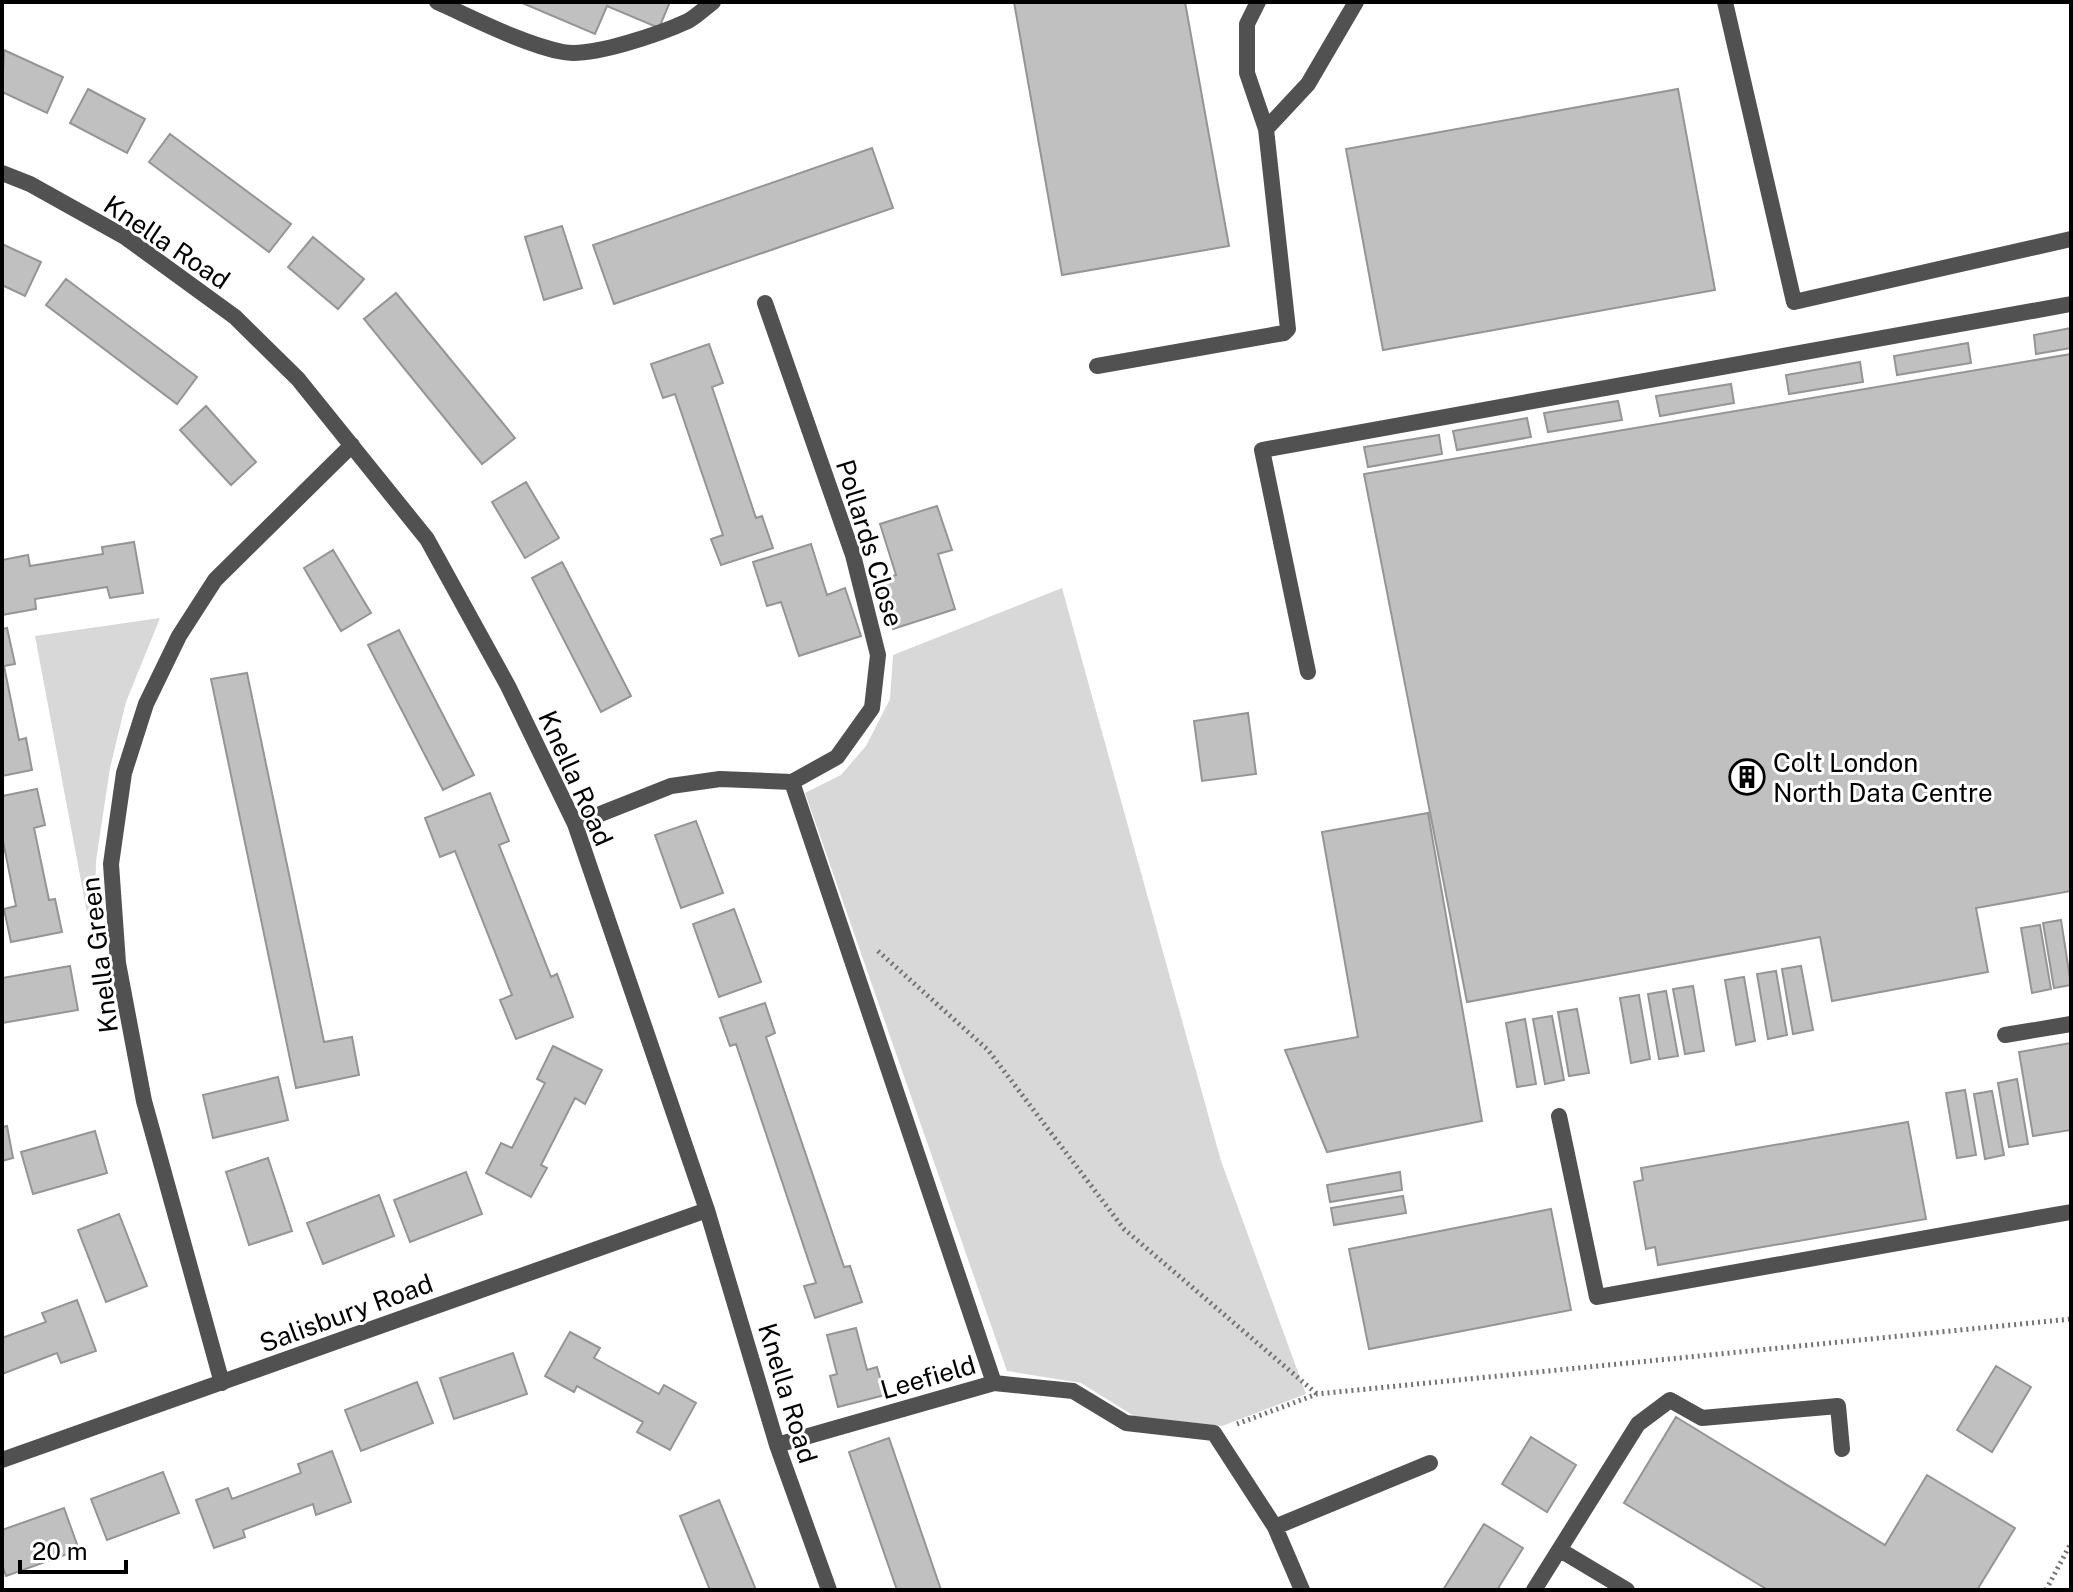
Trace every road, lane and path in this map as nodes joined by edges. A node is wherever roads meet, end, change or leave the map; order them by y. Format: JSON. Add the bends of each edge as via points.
{"nodes":[{"id":1,"x":437,"y":2,"type":"edge"},
{"id":2,"x":713,"y":2,"type":"edge"},
{"id":3,"x":1258,"y":2,"type":"edge"},
{"id":4,"x":1356,"y":2,"type":"edge"},
{"id":5,"x":1725,"y":2,"type":"edge"},
{"id":6,"x":1266,"y":129,"type":"junction"},
{"id":7,"x":2,"y":173,"type":"edge"},
{"id":8,"x":2071,"y":239,"type":"edge"},
{"id":9,"x":765,"y":303,"type":"dead end"},
{"id":10,"x":2071,"y":304,"type":"edge"},
{"id":11,"x":1097,"y":366,"type":"dead end"},
{"id":12,"x":352,"y":445,"type":"junction"},
{"id":13,"x":1308,"y":672,"type":"dead end"},
{"id":14,"x":792,"y":782,"type":"junction"},
{"id":15,"x":575,"y":824,"type":"junction"},
{"id":16,"x":871,"y":945,"type":"dead end"},
{"id":17,"x":2071,"y":1024,"type":"edge"},
{"id":18,"x":2005,"y":1035,"type":"dead end"},
{"id":19,"x":1559,"y":1116,"type":"dead end"},
{"id":20,"x":707,"y":1210,"type":"junction"},
{"id":21,"x":2071,"y":1212,"type":"edge"},
{"id":22,"x":2071,"y":1319,"type":"edge"},
{"id":23,"x":222,"y":1383,"type":"junction"},
{"id":24,"x":994,"y":1383,"type":"junction"},
{"id":25,"x":1317,"y":1394,"type":"junction"},
{"id":26,"x":1214,"y":1433,"type":"junction"},
{"id":27,"x":777,"y":1445,"type":"junction"},
{"id":28,"x":1842,"y":1449,"type":"dead end"},
{"id":29,"x":2,"y":1460,"type":"edge"},
{"id":30,"x":1430,"y":1463,"type":"dead end"},
{"id":31,"x":1275,"y":1527,"type":"junction"},
{"id":32,"x":2071,"y":1543,"type":"edge"},
{"id":33,"x":1560,"y":1550,"type":"junction"},
{"id":34,"x":829,"y":1590,"type":"edge"},
{"id":35,"x":1302,"y":1590,"type":"edge"},
{"id":36,"x":1534,"y":1590,"type":"edge"},
{"id":37,"x":1627,"y":1590,"type":"edge"},
{"id":38,"x":2046,"y":1590,"type":"edge"}],
"edges":[{"from":1,"to":2,"type":"street","via":[[565,53],[639,39],[691,20]]},
{"from":3,"to":6,"type":"street","via":[[1247,24],[1247,73]]},
{"from":4,"to":6,"type":"street","via":[[1308,84]]},
{"from":5,"to":8,"type":"street","via":[[1794,302]]},
{"from":6,"to":11,"type":"street","via":[[1288,329]]},
{"from":7,"to":12,"type":"street","name":"Knella Road","via":[[125,237],[235,317],[298,379]]},
{"from":9,"to":14,"type":"street","name":"Pollards Close","via":[[853,555],[878,655],[872,708],[837,757]]},
{"from":10,"to":13,"type":"street","via":[[1262,450]]},
{"from":12,"to":15,"type":"street","name":"Knella Road","via":[[427,539],[508,686]]},
{"from":12,"to":23,"type":"street","name":"Knella Green","via":[[215,580],[179,636],[146,704],[124,773],[111,864],[118,963],[144,1101]]},
{"from":14,"to":15,"type":"street","via":[[720,779],[671,786]]},
{"from":14,"to":24,"type":"street"},
{"from":15,"to":20,"type":"street","name":"Knella Road"},
{"from":16,"to":25,"type":"path","via":[[988,1050],[1124,1229]]},
{"from":17,"to":18,"type":"street"},
{"from":19,"to":21,"type":"street","via":[[1597,1297]]},
{"from":20,"to":23,"type":"street","name":"Salisbury Road"},
{"from":20,"to":27,"type":"street","name":"Knella Road"},
{"from":22,"to":25,"type":"path"},
{"from":23,"to":29,"type":"street","name":"Salisbury Road"},
{"from":24,"to":26,"type":"street","name":"Leefield","via":[[1073,1391],[1126,1423]]},
{"from":24,"to":27,"type":"street","name":"Leefield"},
{"from":25,"to":26,"type":"path"},
{"from":26,"to":31,"type":"street"},
{"from":27,"to":34,"type":"street","name":"Knella Road"},
{"from":28,"to":33,"type":"street","via":[[1838,1406],[1702,1418],[1670,1400],[1638,1424]]},
{"from":30,"to":31,"type":"street"},
{"from":31,"to":35,"type":"street"},
{"from":32,"to":38,"type":"path"},
{"from":33,"to":36,"type":"street"},
{"from":33,"to":37,"type":"street"}]}
